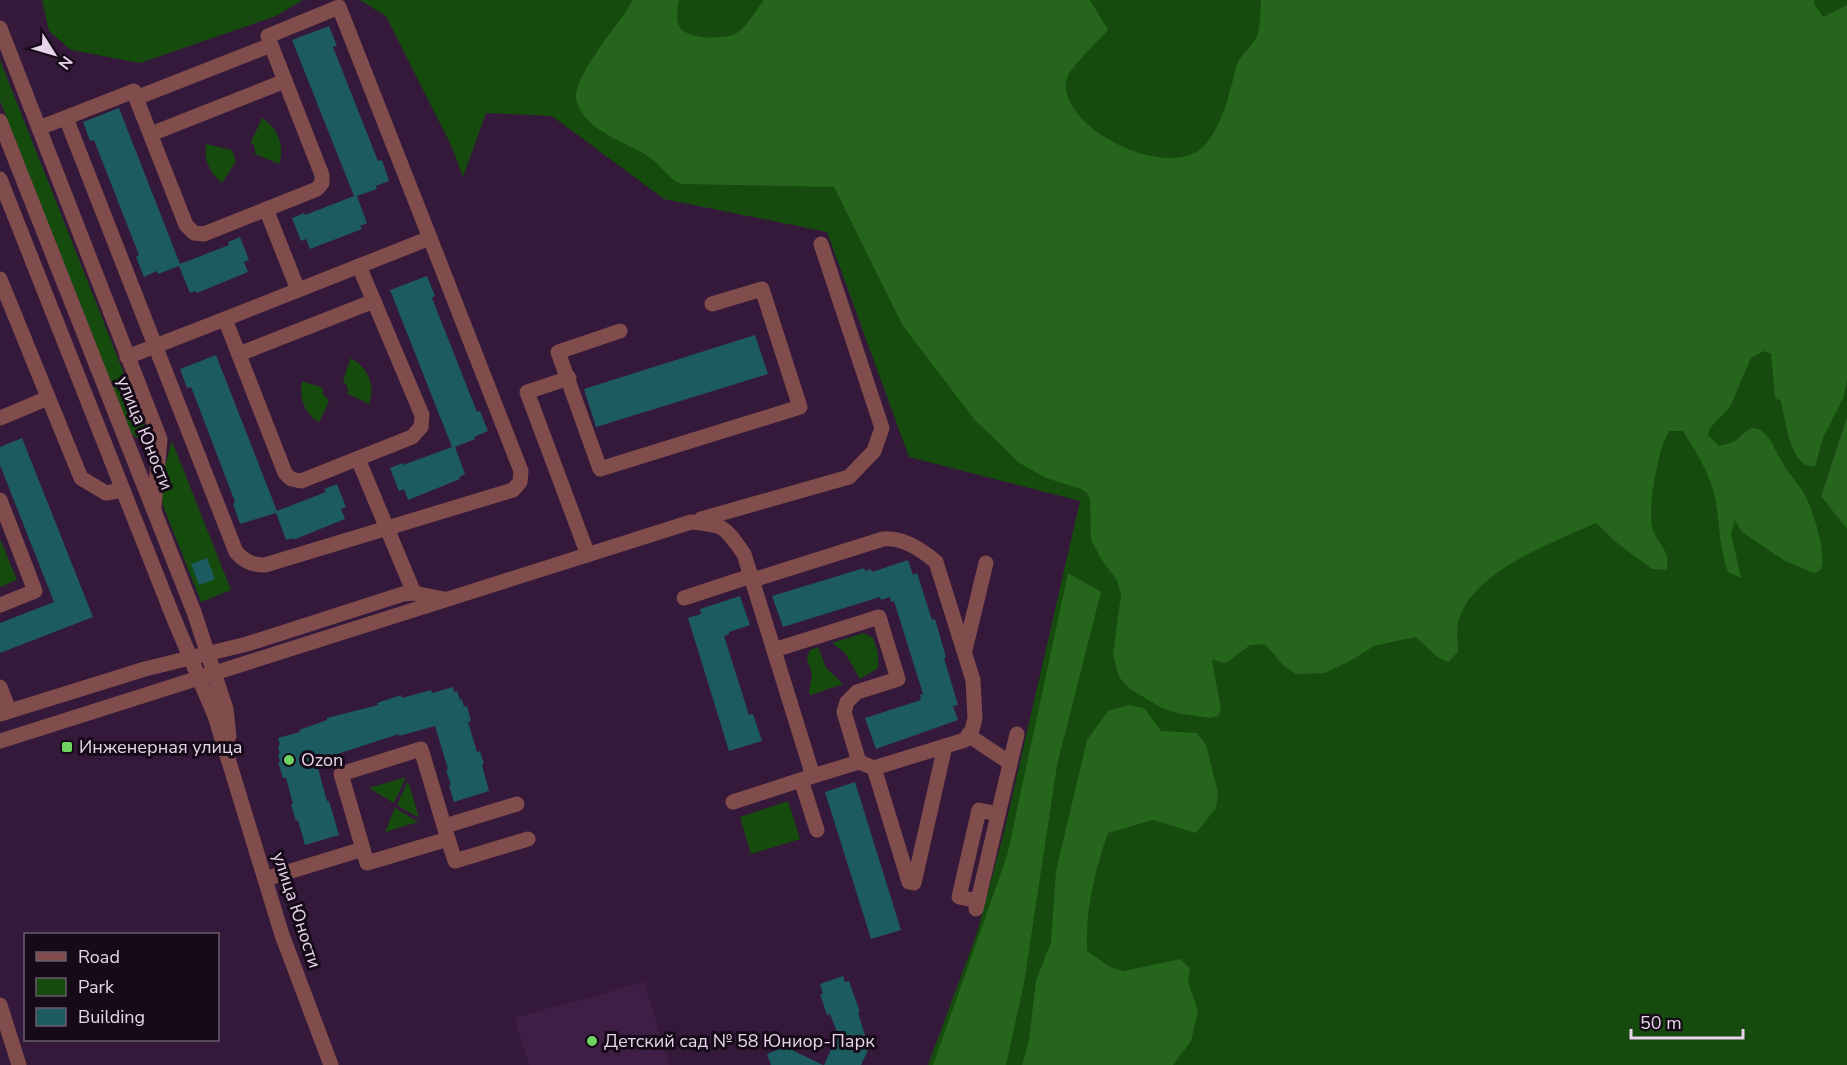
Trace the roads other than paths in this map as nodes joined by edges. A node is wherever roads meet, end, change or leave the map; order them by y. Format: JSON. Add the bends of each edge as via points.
{"nodes":[{"id":1,"x":0,"y":28,"type":"edge"},
{"id":2,"x":271,"y":45,"type":"junction"},
{"id":3,"x":285,"y":81,"type":"junction"},
{"id":4,"x":136,"y":98,"type":"junction"},
{"id":5,"x":66,"y":118,"type":"junction"},
{"id":6,"x":0,"y":121,"type":"edge"},
{"id":7,"x":39,"y":128,"type":"junction"},
{"id":8,"x":151,"y":134,"type":"junction"},
{"id":9,"x":0,"y":179,"type":"edge"},
{"id":10,"x":266,"y":209,"type":"junction"},
{"id":11,"x":430,"y":238,"type":"junction"},
{"id":12,"x":821,"y":244,"type":"dead end"},
{"id":13,"x":359,"y":266,"type":"junction"},
{"id":14,"x":0,"y":279,"type":"edge"},
{"id":15,"x":298,"y":290,"type":"junction"},
{"id":16,"x":374,"y":301,"type":"junction"},
{"id":17,"x":712,"y":304,"type":"dead end"},
{"id":18,"x":225,"y":319,"type":"junction"},
{"id":19,"x":620,"y":331,"type":"dead end"},
{"id":20,"x":155,"y":346,"type":"junction"},
{"id":21,"x":239,"y":354,"type":"junction"},
{"id":22,"x":127,"y":357,"type":"junction"},
{"id":23,"x":569,"y":378,"type":"junction"},
{"id":24,"x":48,"y":398,"type":"junction"},
{"id":25,"x":0,"y":418,"type":"edge"},
{"id":26,"x":358,"y":459,"type":"junction"},
{"id":27,"x":123,"y":490,"type":"junction"},
{"id":28,"x":0,"y":500,"type":"edge"},
{"id":29,"x":154,"y":510,"type":"junction"},
{"id":30,"x":692,"y":522,"type":"junction"},
{"id":31,"x":387,"y":528,"type":"junction"},
{"id":32,"x":588,"y":555,"type":"junction"},
{"id":33,"x":986,"y":563,"type":"dead end"},
{"id":34,"x":752,"y":578,"type":"junction"},
{"id":35,"x":414,"y":593,"type":"junction"},
{"id":36,"x":684,"y":598,"type":"dead end"},
{"id":37,"x":448,"y":600,"type":"junction"},
{"id":38,"x":0,"y":605,"type":"edge"},
{"id":39,"x":774,"y":650,"type":"junction"},
{"id":40,"x":964,"y":652,"type":"junction"},
{"id":41,"x":208,"y":654,"type":"junction"},
{"id":42,"x":191,"y":658,"type":"junction"},
{"id":43,"x":214,"y":673,"type":"junction"},
{"id":44,"x":199,"y":677,"type":"junction"},
{"id":45,"x":0,"y":687,"type":"edge"},
{"id":46,"x":4,"y":712,"type":"edge"},
{"id":47,"x":1017,"y":734,"type":"dead end"},
{"id":48,"x":968,"y":735,"type":"junction"},
{"id":49,"x":0,"y":741,"type":"edge"},
{"id":50,"x":945,"y":746,"type":"junction"},
{"id":51,"x":1010,"y":763,"type":"junction"},
{"id":52,"x":867,"y":765,"type":"junction"},
{"id":53,"x":231,"y":766,"type":"junction"},
{"id":54,"x":807,"y":778,"type":"junction"},
{"id":55,"x":733,"y":802,"type":"dead end"},
{"id":56,"x":517,"y":804,"type":"dead end"},
{"id":57,"x":817,"y":830,"type":"dead end"},
{"id":58,"x":447,"y":832,"type":"junction"},
{"id":59,"x":528,"y":839,"type":"dead end"},
{"id":60,"x":363,"y":849,"type":"junction"},
{"id":61,"x":266,"y":879,"type":"junction"},
{"id":62,"x":977,"y":905,"type":"dead end"},
{"id":63,"x":0,"y":1005,"type":"edge"},
{"id":64,"x":19,"y":1065,"type":"edge"},
{"id":65,"x":331,"y":1065,"type":"edge"}],
"edges":[{"from":1,"to":7,"type":"street"},
{"from":2,"to":3,"type":"street"},
{"from":2,"to":4,"type":"street"},
{"from":2,"to":11,"type":"street","via":[[268,36],[339,7]]},
{"from":3,"to":8,"type":"street"},
{"from":3,"to":10,"type":"street","via":[[322,183],[317,189]]},
{"from":4,"to":5,"type":"street","via":[[134,91]]},
{"from":4,"to":8,"type":"street"},
{"from":5,"to":7,"type":"street"},
{"from":5,"to":20,"type":"street"},
{"from":6,"to":29,"type":"street","name":"улица Юности"},
{"from":7,"to":22,"type":"street"},
{"from":8,"to":10,"type":"street","via":[[186,225],[194,233],[204,234]]},
{"from":9,"to":27,"type":"street","name":"улица Юности"},
{"from":10,"to":15,"type":"street"},
{"from":11,"to":13,"type":"street"},
{"from":11,"to":31,"type":"street","via":[[521,476],[513,490]]},
{"from":12,"to":30,"type":"street","via":[[882,428],[874,451],[849,477]]},
{"from":13,"to":15,"type":"street"},
{"from":13,"to":16,"type":"street"},
{"from":14,"to":24,"type":"street"},
{"from":15,"to":18,"type":"street"},
{"from":16,"to":21,"type":"street"},
{"from":16,"to":26,"type":"street","via":[[422,421],[412,437]]},
{"from":17,"to":23,"type":"street","via":[[762,289],[801,407],[600,469]]},
{"from":18,"to":20,"type":"street"},
{"from":18,"to":21,"type":"street"},
{"from":19,"to":23,"type":"street","via":[[558,352]]},
{"from":20,"to":22,"type":"street"},
{"from":20,"to":31,"type":"street","via":[[241,558],[265,565]]},
{"from":21,"to":26,"type":"street","via":[[288,477],[301,481]]},
{"from":22,"to":29,"type":"street","via":[[160,439]]},
{"from":23,"to":32,"type":"street","via":[[527,392]]},
{"from":24,"to":25,"type":"street"},
{"from":24,"to":27,"type":"street","via":[[81,478],[106,493]]},
{"from":26,"to":31,"type":"street"},
{"from":27,"to":42,"type":"street","name":"улица Юности"},
{"from":28,"to":38,"type":"street","via":[[35,591]]},
{"from":29,"to":41,"type":"street","name":"улица Юности"},
{"from":30,"to":32,"type":"street"},
{"from":30,"to":34,"type":"street","via":[[718,525],[730,534],[744,554]]},
{"from":31,"to":35,"type":"street"},
{"from":32,"to":37,"type":"street"},
{"from":33,"to":40,"type":"street"},
{"from":34,"to":36,"type":"street"},
{"from":34,"to":39,"type":"street"},
{"from":34,"to":40,"type":"street","via":[[892,538],[936,562]]},
{"from":35,"to":37,"type":"street"},
{"from":35,"to":41,"type":"street"},
{"from":37,"to":43,"type":"street"},
{"from":39,"to":52,"type":"street","via":[[879,617],[898,679],[857,692],[844,712]]},
{"from":39,"to":54,"type":"street"},
{"from":40,"to":48,"type":"street","via":[[973,680],[975,718]]},
{"from":41,"to":42,"type":"street"},
{"from":41,"to":43,"type":"street","name":"улица Юности"},
{"from":42,"to":44,"type":"street","name":"улица Юности"},
{"from":42,"to":46,"type":"street"},
{"from":43,"to":44,"type":"street"},
{"from":43,"to":53,"type":"street","name":"улица Юности","via":[[226,712]]},
{"from":44,"to":49,"type":"street"},
{"from":44,"to":53,"type":"street","name":"улица Юности"},
{"from":45,"to":46,"type":"street"},
{"from":47,"to":51,"type":"street"},
{"from":48,"to":50,"type":"street","via":[[965,740]]},
{"from":48,"to":51,"type":"street"},
{"from":50,"to":52,"type":"street"},
{"from":50,"to":52,"type":"street","via":[[914,883],[909,882]]},
{"from":51,"to":62,"type":"street","via":[[998,814],[979,810],[976,821],[959,897]]},
{"from":52,"to":54,"type":"street"},
{"from":53,"to":61,"type":"street","name":"улица Юности"},
{"from":54,"to":55,"type":"street"},
{"from":54,"to":57,"type":"street"},
{"from":56,"to":58,"type":"street"},
{"from":58,"to":59,"type":"street","via":[[455,861]]},
{"from":58,"to":60,"type":"street","via":[[368,863]]},
{"from":58,"to":60,"type":"street","via":[[420,749],[341,774]]},
{"from":60,"to":61,"type":"street"},
{"from":61,"to":65,"type":"street","name":"улица Юности","via":[[282,935]]},
{"from":63,"to":64,"type":"street"}]}
